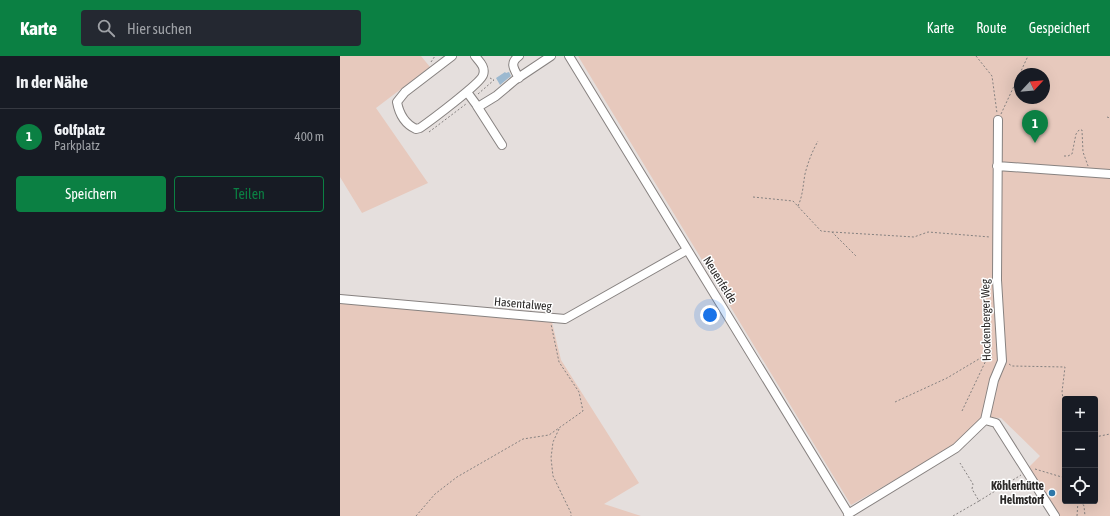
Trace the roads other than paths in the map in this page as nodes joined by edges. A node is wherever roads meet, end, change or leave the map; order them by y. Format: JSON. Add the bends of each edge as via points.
{"nodes":[{"id":1,"x":452,"y":56,"type":"edge"},
{"id":2,"x":475,"y":56,"type":"edge"},
{"id":3,"x":518,"y":56,"type":"edge"},
{"id":4,"x":551,"y":56,"type":"edge"},
{"id":5,"x":569,"y":56,"type":"edge"},
{"id":6,"x":520,"y":78,"type":"junction"},
{"id":7,"x":469,"y":96,"type":"junction"},
{"id":8,"x":477,"y":106,"type":"junction"},
{"id":9,"x":998,"y":120,"type":"road end"},
{"id":10,"x":502,"y":145,"type":"dead end"},
{"id":11,"x":997,"y":166,"type":"junction"},
{"id":12,"x":1110,"y":174,"type":"edge"},
{"id":13,"x":687,"y":250,"type":"junction"},
{"id":14,"x":340,"y":299,"type":"edge"},
{"id":15,"x":985,"y":420,"type":"junction"},
{"id":16,"x":849,"y":515,"type":"edge"},
{"id":17,"x":1055,"y":516,"type":"edge"}],
"edges":[{"from":1,"to":7,"type":"street","via":[[399,97],[398,110],[409,126],[416,129]]},
{"from":2,"to":7,"type":"street","via":[[483,67],[483,76]]},
{"from":3,"to":6,"type":"street","via":[[513,63]]},
{"from":4,"to":6,"type":"street"},
{"from":5,"to":13,"type":"street","name":"Neuenfelde"},
{"from":6,"to":8,"type":"street"},
{"from":7,"to":8,"type":"street"},
{"from":8,"to":10,"type":"street"},
{"from":9,"to":11,"type":"street","name":"Hockenberger Weg"},
{"from":11,"to":12,"type":"street"},
{"from":11,"to":15,"type":"street","name":"Hockenberger Weg","via":[[997,280],[1002,361],[994,380]]},
{"from":13,"to":14,"type":"street","name":"Hasentalweg","via":[[565,319]]},
{"from":13,"to":16,"type":"street","name":"Neuenfelde"},
{"from":15,"to":16,"type":"street","via":[[956,448]]},
{"from":15,"to":17,"type":"street","via":[[996,423]]}]}
